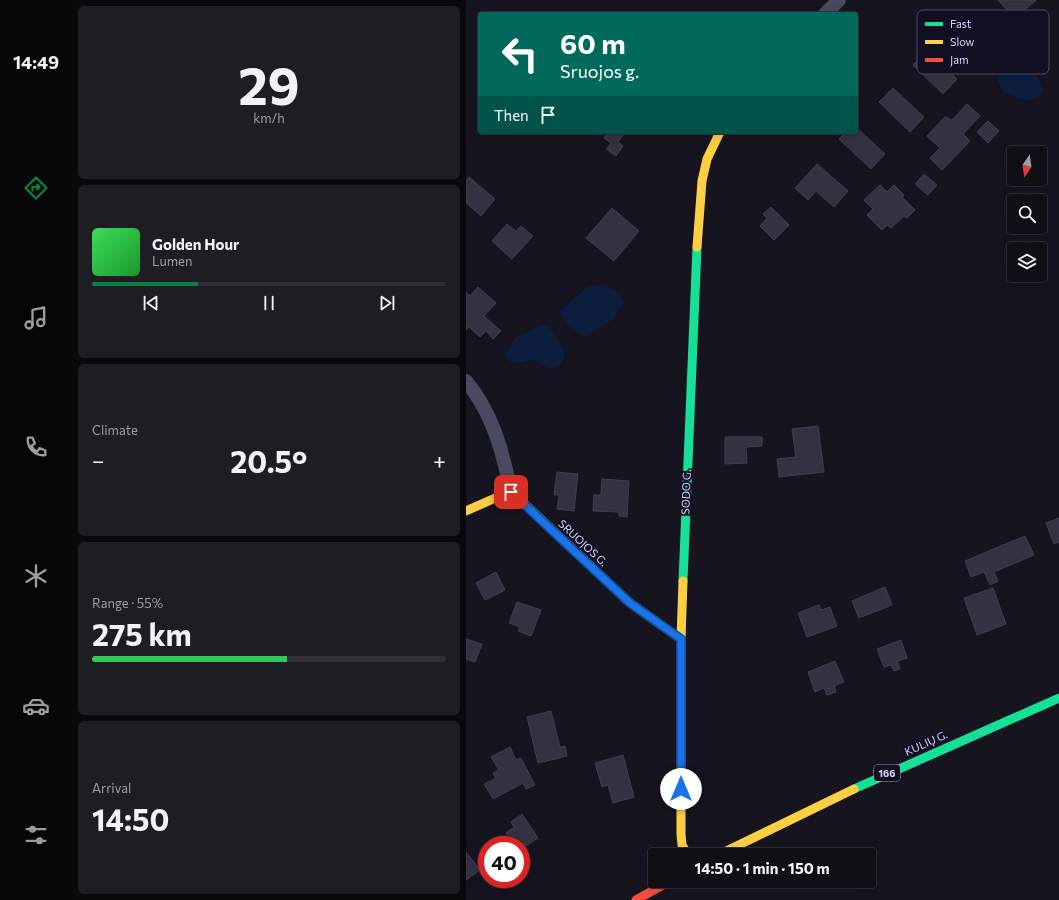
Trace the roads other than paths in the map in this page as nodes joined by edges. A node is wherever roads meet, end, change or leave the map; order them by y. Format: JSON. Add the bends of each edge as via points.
{"nodes":[{"id":1,"x":839,"y":0,"type":"edge"},
{"id":2,"x":827,"y":12,"type":"edge"},
{"id":3,"x":719,"y":134,"type":"edge"},
{"id":4,"x":466,"y":381,"type":"edge"},
{"id":5,"x":511,"y":492,"type":"junction"},
{"id":6,"x":466,"y":511,"type":"edge"},
{"id":7,"x":681,"y":639,"type":"junction"},
{"id":8,"x":1059,"y":698,"type":"edge"},
{"id":9,"x":684,"y":848,"type":"edge"},
{"id":10,"x":731,"y":848,"type":"edge"},
{"id":11,"x":657,"y":888,"type":"edge"},
{"id":12,"x":636,"y":900,"type":"edge"}],
"edges":[{"from":1,"to":2,"type":"street"},
{"from":3,"to":7,"type":"street","name":"SODO G.","via":[[707,159],[702,182],[695,260]]},
{"from":4,"to":5,"type":"street","via":[[492,421],[502,449]]},
{"from":5,"to":6,"type":"street"},
{"from":5,"to":7,"type":"street","name":"SRUOJOS G.","via":[[630,603]]},
{"from":7,"to":9,"type":"street","name":"SODO G.","via":[[681,834]]},
{"from":8,"to":10,"type":"street","name":"KULIŲ G.","number":"166","via":[[861,785]]},
{"from":11,"to":12,"type":"street"}]}
